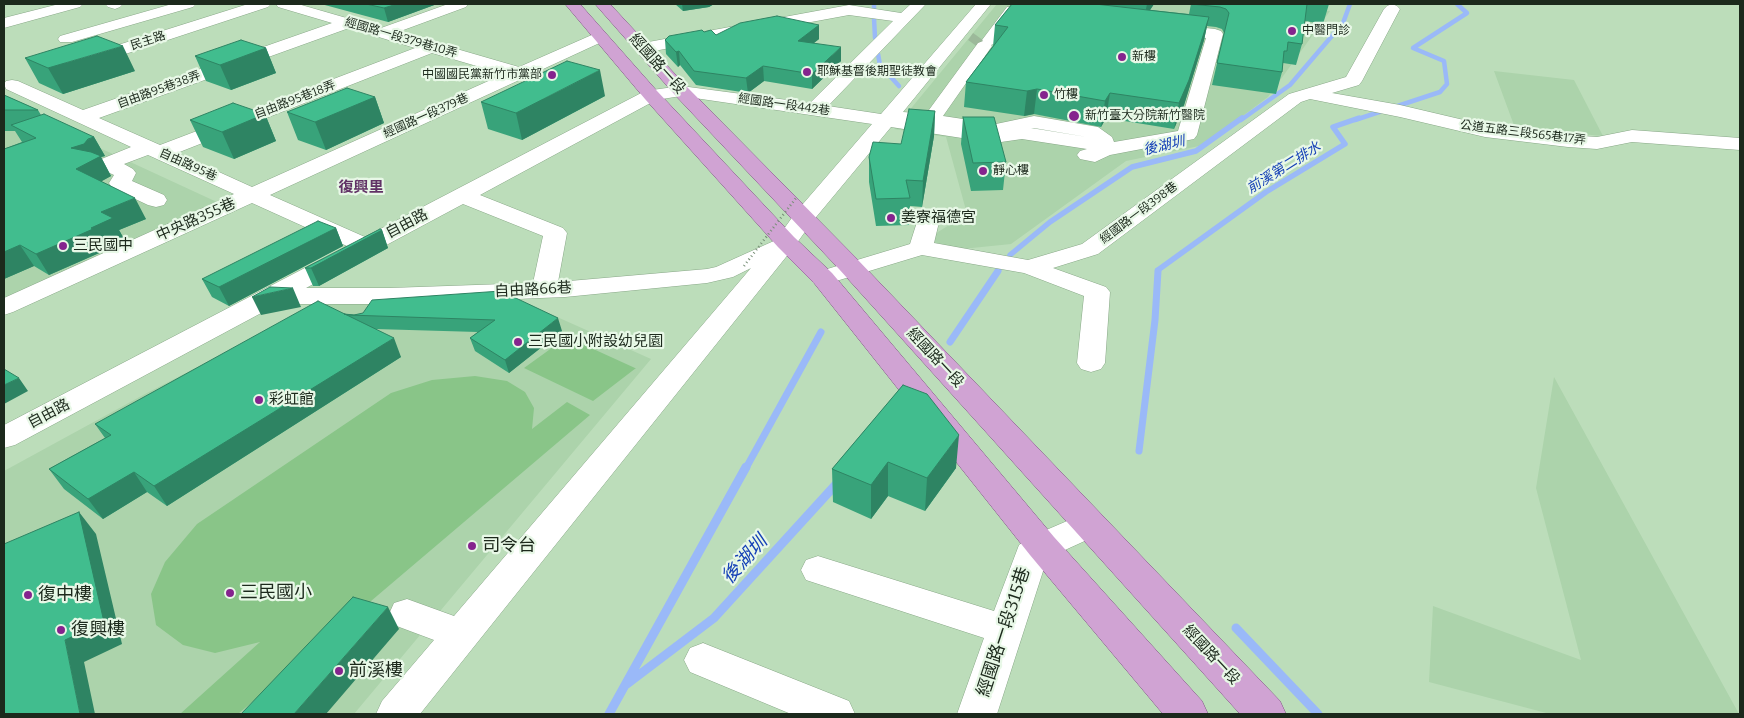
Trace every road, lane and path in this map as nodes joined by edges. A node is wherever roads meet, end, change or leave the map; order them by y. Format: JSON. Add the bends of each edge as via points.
{"nodes":[{"id":1,"x":22,"y":4,"type":"edge"},
{"id":2,"x":75,"y":4,"type":"edge"},
{"id":3,"x":113,"y":4,"type":"edge"},
{"id":4,"x":188,"y":4,"type":"edge"},
{"id":5,"x":263,"y":4,"type":"edge"},
{"id":6,"x":283,"y":4,"type":"edge"},
{"id":7,"x":461,"y":4,"type":"edge"},
{"id":8,"x":572,"y":4,"type":"edge"},
{"id":9,"x":602,"y":4,"type":"edge"},
{"id":10,"x":918,"y":4,"type":"edge"},
{"id":11,"x":984,"y":4,"type":"edge"},
{"id":12,"x":1392,"y":9,"type":"dead end"},
{"id":13,"x":4,"y":11,"type":"edge"},
{"id":14,"x":1031,"y":12,"type":"edge"},
{"id":15,"x":145,"y":16,"type":"junction"},
{"id":16,"x":904,"y":18,"type":"junction"},
{"id":17,"x":348,"y":23,"type":"junction"},
{"id":18,"x":4,"y":24,"type":"edge"},
{"id":19,"x":1153,"y":27,"type":"edge"},
{"id":20,"x":182,"y":30,"type":"junction"},
{"id":21,"x":382,"y":33,"type":"junction"},
{"id":22,"x":600,"y":37,"type":"junction"},
{"id":23,"x":66,"y":39,"type":"dead end"},
{"id":24,"x":431,"y":47,"type":"junction"},
{"id":25,"x":643,"y":48,"type":"junction"},
{"id":26,"x":78,"y":63,"type":"edge"},
{"id":27,"x":520,"y":73,"type":"junction"},
{"id":28,"x":15,"y":84,"type":"edge"},
{"id":29,"x":681,"y":91,"type":"junction"},
{"id":30,"x":1309,"y":94,"type":"junction"},
{"id":31,"x":652,"y":95,"type":"junction"},
{"id":32,"x":814,"y":108,"type":"junction"},
{"id":33,"x":83,"y":117,"type":"junction"},
{"id":34,"x":886,"y":119,"type":"junction"},
{"id":35,"x":936,"y":124,"type":"junction"},
{"id":36,"x":996,"y":136,"type":"junction"},
{"id":37,"x":1740,"y":144,"type":"edge"},
{"id":38,"x":154,"y":150,"type":"junction"},
{"id":39,"x":1091,"y":159,"type":"dead end"},
{"id":40,"x":252,"y":194,"type":"junction"},
{"id":41,"x":461,"y":195,"type":"junction"},
{"id":42,"x":156,"y":200,"type":"dead end"},
{"id":43,"x":795,"y":219,"type":"junction"},
{"id":44,"x":928,"y":222,"type":"dead end"},
{"id":45,"x":365,"y":246,"type":"junction"},
{"id":46,"x":922,"y":248,"type":"junction"},
{"id":47,"x":744,"y":266,"type":"dead end"},
{"id":48,"x":1029,"y":267,"type":"junction"},
{"id":49,"x":852,"y":268,"type":"junction"},
{"id":50,"x":823,"y":278,"type":"junction"},
{"id":51,"x":544,"y":290,"type":"junction"},
{"id":52,"x":272,"y":296,"type":"junction"},
{"id":53,"x":371,"y":296,"type":"junction"},
{"id":54,"x":4,"y":307,"type":"edge"},
{"id":55,"x":359,"y":318,"type":"edge"},
{"id":56,"x":1091,"y":363,"type":"dead end"},
{"id":57,"x":4,"y":438,"type":"edge"},
{"id":58,"x":1088,"y":524,"type":"junction"},
{"id":59,"x":1042,"y":546,"type":"junction"},
{"id":60,"x":818,"y":570,"type":"dead end"},
{"id":61,"x":407,"y":614,"type":"dead end"},
{"id":62,"x":1006,"y":630,"type":"junction"},
{"id":63,"x":462,"y":635,"type":"junction"},
{"id":64,"x":703,"y":660,"type":"dead end"},
{"id":65,"x":396,"y":714,"type":"edge"},
{"id":66,"x":835,"y":714,"type":"edge"},
{"id":67,"x":977,"y":714,"type":"edge"},
{"id":68,"x":1188,"y":714,"type":"edge"},
{"id":69,"x":1266,"y":714,"type":"edge"}],
"edges":[{"from":1,"to":13,"type":"street"},
{"from":2,"to":18,"type":"street"},
{"from":3,"to":15,"type":"street"},
{"from":4,"to":15,"type":"street"},
{"from":5,"to":20,"type":"street","name":"民主路"},
{"from":6,"to":17,"type":"street","name":"經國路一段379巷10弄"},
{"from":7,"to":21,"type":"street"},
{"from":8,"to":22,"type":"main road","name":"經國路一段"},
{"from":9,"to":25,"type":"main road","name":"經國路一段"},
{"from":10,"to":16,"type":"street"},
{"from":11,"to":34,"type":"street"},
{"from":12,"to":30,"type":"street","name":"經國路一段398巷","via":[[1352,81]]},
{"from":14,"to":35,"type":"street","via":[[1012,10],[984,43],[963,76],[978,78]]},
{"from":15,"to":20,"type":"street"},
{"from":15,"to":23,"type":"street"},
{"from":16,"to":25,"type":"street","via":[[849,10]]},
{"from":16,"to":32,"type":"street"},
{"from":17,"to":21,"type":"street","name":"經國路一段379巷10弄"},
{"from":17,"to":33,"type":"street","name":"自由路95巷38弄"},
{"from":19,"to":36,"type":"street","via":[[1215,34],[1187,135],[1104,150],[1095,156]]},
{"from":20,"to":26,"type":"street","name":"民主路"},
{"from":21,"to":24,"type":"street","name":"經國路一段379巷10弄"},
{"from":22,"to":27,"type":"street","name":"經國路一段379巷"},
{"from":22,"to":31,"type":"main road","name":"經國路一段"},
{"from":24,"to":27,"type":"street","name":"經國路一段379巷10弄"},
{"from":24,"to":38,"type":"street","name":"自由路95巷18弄"},
{"from":25,"to":29,"type":"main road","name":"經國路一段"},
{"from":27,"to":40,"type":"street","name":"經國路一段379巷"},
{"from":28,"to":33,"type":"street","name":"自由路95巷"},
{"from":29,"to":31,"type":"street","name":"經國路一段442巷"},
{"from":29,"to":32,"type":"street","name":"經國路一段442巷"},
{"from":29,"to":43,"type":"main road","name":"經國路一段"},
{"from":30,"to":37,"type":"street","name":"公道五路三段565巷17弄","via":[[1485,131],[1568,141],[1597,143],[1632,136]]},
{"from":30,"to":48,"type":"street","name":"經國路一段398巷","via":[[1295,98],[1090,250]]},
{"from":31,"to":41,"type":"street","name":"自由路"},
{"from":31,"to":43,"type":"main road","name":"經國路一段"},
{"from":32,"to":34,"type":"street","name":"經國路一段442巷"},
{"from":33,"to":38,"type":"street","name":"自由路95巷"},
{"from":34,"to":35,"type":"street","name":"經國路一段442巷"},
{"from":34,"to":43,"type":"street"},
{"from":35,"to":36,"type":"street","name":"經國路一段442巷"},
{"from":36,"to":39,"type":"street","via":[[1006,144]]},
{"from":38,"to":40,"type":"street","name":"自由路95巷"},
{"from":38,"to":42,"type":"street","name":"自由路95巷18弄","via":[[106,164],[126,173],[120,183]]},
{"from":40,"to":45,"type":"street","name":"自由路95巷"},
{"from":40,"to":54,"type":"street","name":"中央路355巷"},
{"from":41,"to":45,"type":"street","name":"自由路"},
{"from":41,"to":51,"type":"street","via":[[554,233]]},
{"from":43,"to":47,"type":"path","bridge":true},
{"from":43,"to":49,"type":"main road","name":"經國路一段"},
{"from":43,"to":50,"type":"main road","name":"經國路一段"},
{"from":43,"to":51,"type":"street","name":"自由路66巷","via":[[724,272],[644,283]]},
{"from":43,"to":63,"type":"street"},
{"from":44,"to":46,"type":"street"},
{"from":45,"to":52,"type":"street","name":"自由路"},
{"from":46,"to":48,"type":"street","name":"經國路一段398巷"},
{"from":46,"to":49,"type":"street","name":"經國路一段398巷"},
{"from":48,"to":56,"type":"street","via":[[1097,292]]},
{"from":49,"to":50,"type":"street","name":"經國路一段398巷"},
{"from":49,"to":58,"type":"main road","name":"經國路一段"},
{"from":50,"to":59,"type":"main road","name":"經國路一段"},
{"from":51,"to":53,"type":"street","name":"自由路66巷"},
{"from":52,"to":53,"type":"street","name":"自由路66巷"},
{"from":52,"to":57,"type":"street","name":"自由路"},
{"from":53,"to":55,"type":"street"},
{"from":58,"to":59,"type":"street","name":"經國路一段315巷"},
{"from":58,"to":69,"type":"main road","name":"經國路一段"},
{"from":59,"to":62,"type":"street","name":"經國路一段315巷","via":[[1027,562]]},
{"from":59,"to":68,"type":"main road","name":"經國路一段"},
{"from":60,"to":62,"type":"street"},
{"from":61,"to":63,"type":"street"},
{"from":62,"to":67,"type":"street","name":"經國路一段315巷"},
{"from":63,"to":65,"type":"street"},
{"from":64,"to":66,"type":"street"}]}
